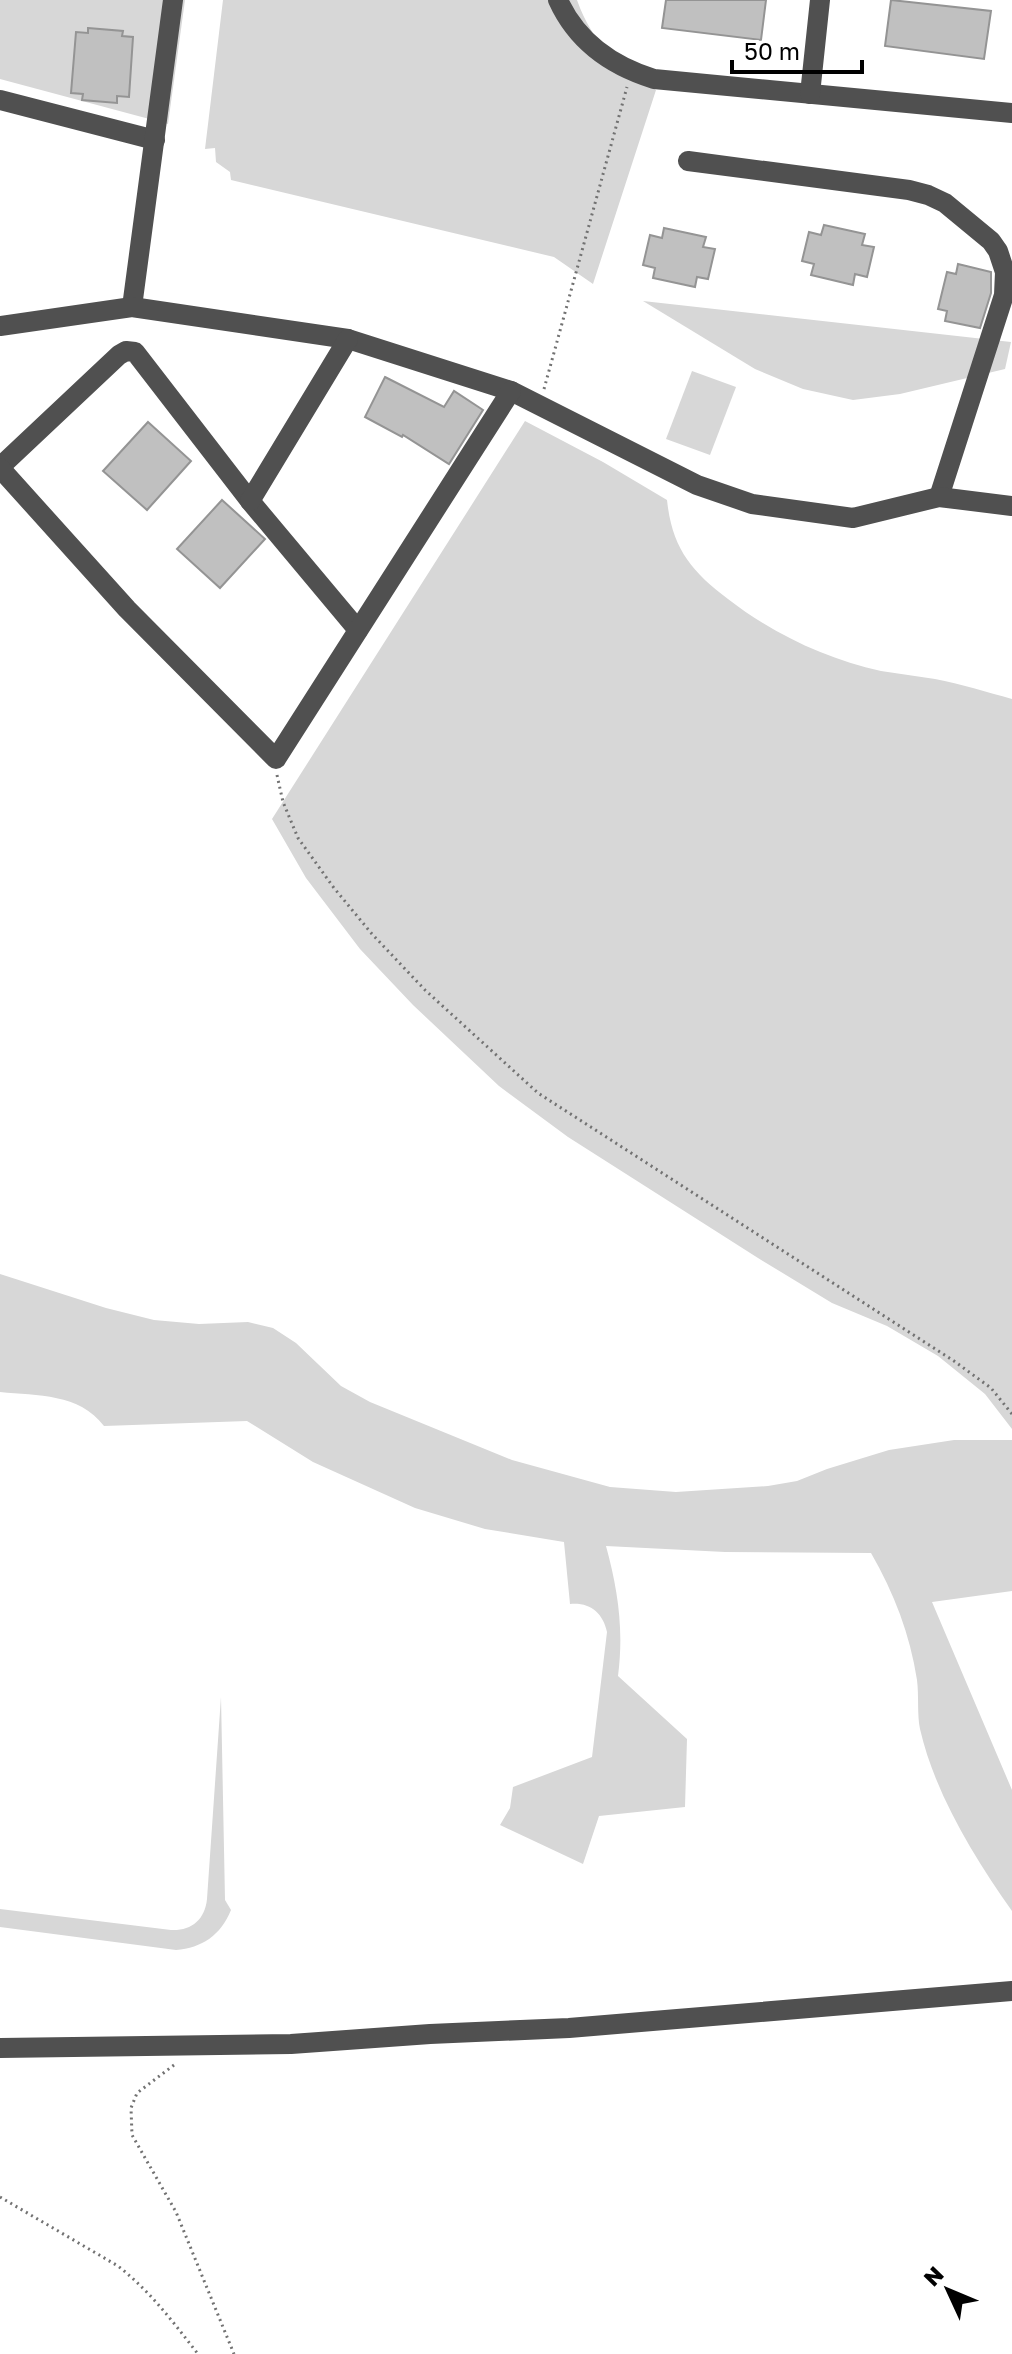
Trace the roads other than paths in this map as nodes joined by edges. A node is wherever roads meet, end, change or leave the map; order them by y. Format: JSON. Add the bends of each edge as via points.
{"nodes":[{"id":1,"x":173,"y":0,"type":"edge"},
{"id":2,"x":558,"y":0,"type":"edge"},
{"id":3,"x":820,"y":0,"type":"edge"},
{"id":4,"x":810,"y":94,"type":"junction"},
{"id":5,"x":0,"y":100,"type":"edge"},
{"id":6,"x":1012,"y":113,"type":"edge"},
{"id":7,"x":155,"y":140,"type":"junction"},
{"id":8,"x":688,"y":161,"type":"dead end"},
{"id":9,"x":132,"y":307,"type":"junction"},
{"id":10,"x":0,"y":326,"type":"edge"},
{"id":11,"x":348,"y":339,"type":"junction"},
{"id":12,"x":511,"y":391,"type":"junction"},
{"id":13,"x":0,"y":468,"type":"edge"},
{"id":14,"x":939,"y":497,"type":"junction"},
{"id":15,"x":250,"y":501,"type":"junction"},
{"id":16,"x":1012,"y":506,"type":"edge"},
{"id":17,"x":358,"y":630,"type":"junction"},
{"id":18,"x":1012,"y":1991,"type":"edge"},
{"id":19,"x":0,"y":2048,"type":"edge"}],
"edges":[{"from":1,"to":7,"type":"street"},
{"from":2,"to":4,"type":"street","via":[[590,45],[631,71],[674,82]]},
{"from":3,"to":4,"type":"street"},
{"from":4,"to":6,"type":"street"},
{"from":5,"to":7,"type":"street"},
{"from":7,"to":9,"type":"street"},
{"from":8,"to":14,"type":"street","via":[[909,190],[945,203],[991,241],[1005,272],[1004,295]]},
{"from":9,"to":10,"type":"street"},
{"from":9,"to":11,"type":"street"},
{"from":11,"to":12,"type":"street"},
{"from":11,"to":15,"type":"street"},
{"from":12,"to":14,"type":"street","via":[[697,485],[752,504],[853,518]]},
{"from":12,"to":17,"type":"street"},
{"from":13,"to":15,"type":"street","via":[[119,355],[130,351]]},
{"from":13,"to":17,"type":"street","via":[[127,609],[276,759]]},
{"from":14,"to":16,"type":"street"},
{"from":15,"to":17,"type":"street"},
{"from":18,"to":19,"type":"street","via":[[569,2028],[291,2044]]}]}
